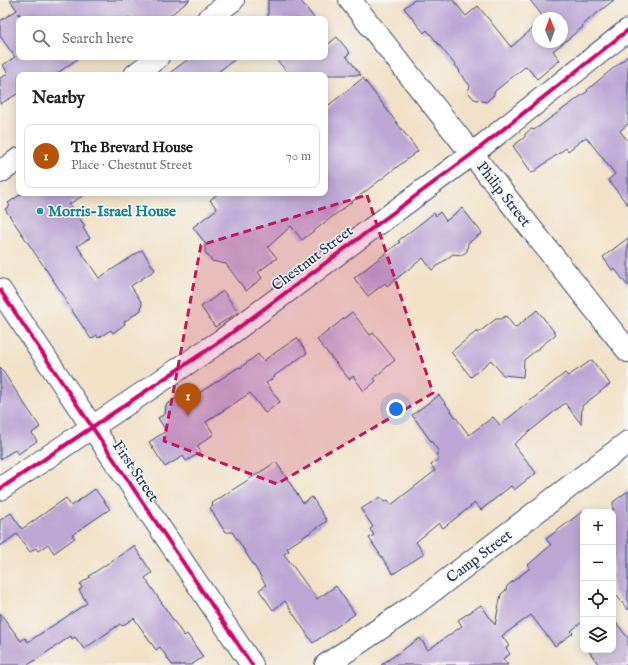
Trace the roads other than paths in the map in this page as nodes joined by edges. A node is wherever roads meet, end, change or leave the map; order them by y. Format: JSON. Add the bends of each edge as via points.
{"nodes":[{"id":1,"x":233,"y":0,"type":"edge"},
{"id":2,"x":350,"y":0,"type":"edge"},
{"id":3,"x":212,"y":16,"type":"edge"},
{"id":4,"x":628,"y":30,"type":"edge"},
{"id":5,"x":154,"y":60,"type":"edge"},
{"id":6,"x":139,"y":72,"type":"edge"},
{"id":7,"x":472,"y":154,"type":"junction"},
{"id":8,"x":16,"y":161,"type":"edge"},
{"id":9,"x":0,"y":172,"type":"edge"},
{"id":10,"x":0,"y":290,"type":"edge"},
{"id":11,"x":628,"y":351,"type":"edge"},
{"id":12,"x":92,"y":427,"type":"junction"},
{"id":13,"x":628,"y":442,"type":"edge"},
{"id":14,"x":0,"y":489,"type":"edge"},
{"id":15,"x":252,"y":665,"type":"edge"},
{"id":16,"x":326,"y":665,"type":"edge"}],
"edges":[{"from":1,"to":3,"type":"street"},
{"from":2,"to":7,"type":"street","name":"Philip Street"},
{"from":4,"to":7,"type":"street","name":"Chestnut Street"},
{"from":5,"to":6,"type":"street"},
{"from":7,"to":11,"type":"street","name":"Philip Street"},
{"from":7,"to":12,"type":"street","name":"Chestnut Street","via":[[222,340]]},
{"from":8,"to":9,"type":"street"},
{"from":10,"to":12,"type":"street","name":"First Street"},
{"from":12,"to":14,"type":"street","name":"Chestnut Street"},
{"from":12,"to":15,"type":"street","name":"First Street"},
{"from":13,"to":16,"type":"street","name":"Camp Street","via":[[409,609]]}]}
